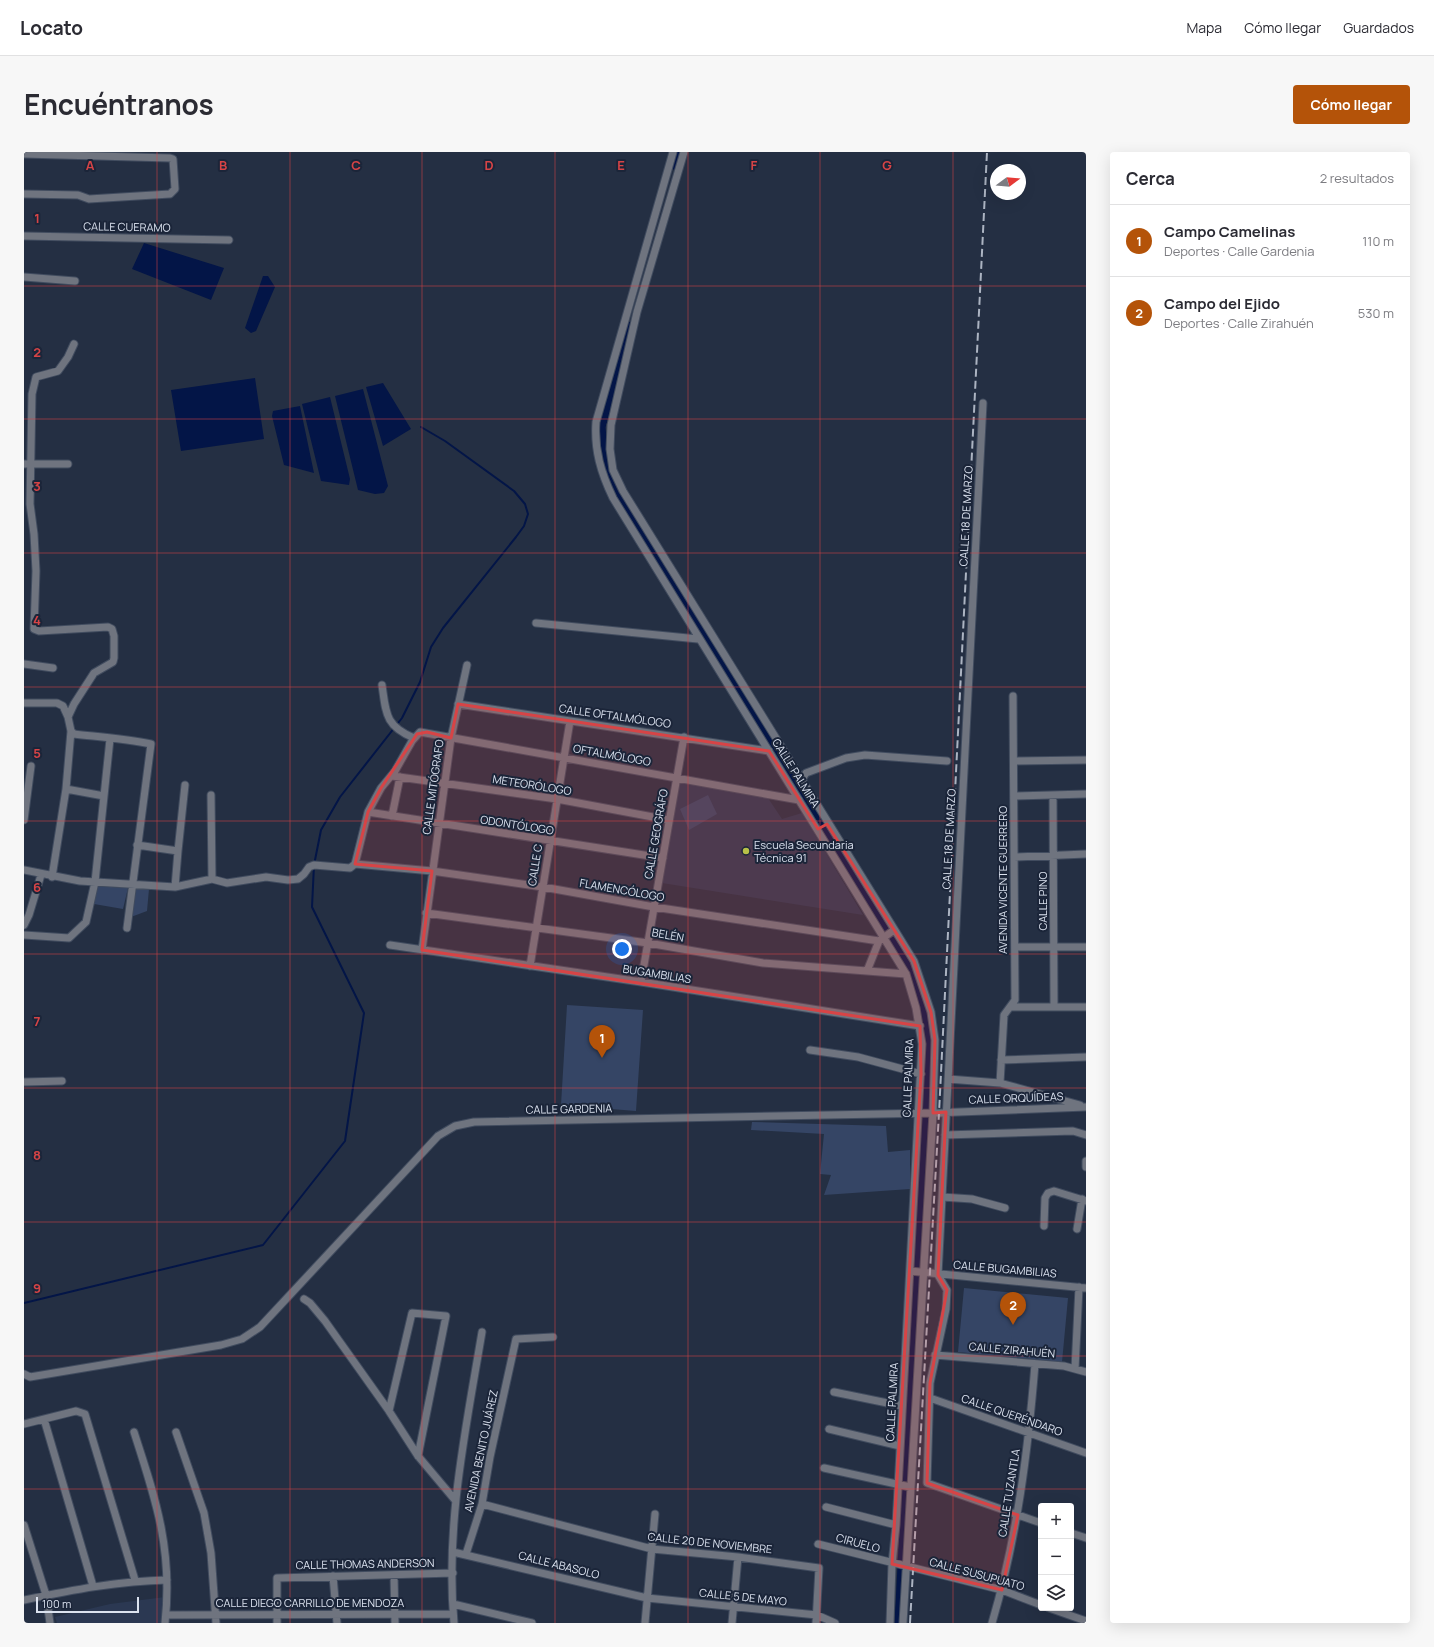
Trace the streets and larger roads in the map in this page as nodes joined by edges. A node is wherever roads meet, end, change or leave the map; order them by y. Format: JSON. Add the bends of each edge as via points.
{"nodes":[{"id":1,"x":673,"y":152,"type":"edge"},
{"id":2,"x":684,"y":152,"type":"edge"},
{"id":3,"x":24,"y":154,"type":"edge"},
{"id":4,"x":24,"y":194,"type":"edge"},
{"id":5,"x":24,"y":236,"type":"edge"},
{"id":6,"x":230,"y":240,"type":"dead end"},
{"id":7,"x":24,"y":277,"type":"edge"},
{"id":8,"x":75,"y":281,"type":"dead end"},
{"id":9,"x":74,"y":344,"type":"dead end"},
{"id":10,"x":983,"y":403,"type":"dead end"},
{"id":11,"x":28,"y":464,"type":"edge"},
{"id":12,"x":68,"y":464,"type":"dead end"},
{"id":13,"x":27,"y":504,"type":"edge"},
{"id":14,"x":536,"y":623,"type":"dead end"},
{"id":15,"x":698,"y":638,"type":"junction"},
{"id":16,"x":24,"y":664,"type":"edge"},
{"id":17,"x":467,"y":665,"type":"dead end"},
{"id":18,"x":53,"y":668,"type":"dead end"},
{"id":19,"x":382,"y":685,"type":"dead end"},
{"id":20,"x":1013,"y":696,"type":"dead end"},
{"id":21,"x":24,"y":703,"type":"edge"},
{"id":22,"x":458,"y":704,"type":"junction"},
{"id":23,"x":68,"y":717,"type":"junction"},
{"id":24,"x":570,"y":720,"type":"junction"},
{"id":25,"x":71,"y":731,"type":"junction"},
{"id":26,"x":684,"y":737,"type":"junction"},
{"id":27,"x":414,"y":738,"type":"junction"},
{"id":28,"x":451,"y":738,"type":"junction"},
{"id":29,"x":110,"y":739,"type":"junction"},
{"id":30,"x":769,"y":751,"type":"junction"},
{"id":31,"x":564,"y":758,"type":"junction"},
{"id":32,"x":1086,"y":760,"type":"edge"},
{"id":33,"x":947,"y":761,"type":"dead end"},
{"id":34,"x":1015,"y":761,"type":"junction"},
{"id":35,"x":31,"y":766,"type":"dead end"},
{"id":36,"x":392,"y":776,"type":"junction"},
{"id":37,"x":400,"y":777,"type":"junction"},
{"id":38,"x":677,"y":777,"type":"junction"},
{"id":39,"x":801,"y":781,"type":"junction"},
{"id":40,"x":444,"y":783,"type":"junction"},
{"id":41,"x":185,"y":785,"type":"dead end"},
{"id":42,"x":66,"y":789,"type":"junction"},
{"id":43,"x":1086,"y":794,"type":"edge"},
{"id":44,"x":211,"y":795,"type":"dead end"},
{"id":45,"x":1053,"y":795,"type":"junction"},
{"id":46,"x":104,"y":796,"type":"junction"},
{"id":47,"x":1014,"y":796,"type":"junction"},
{"id":48,"x":557,"y":799,"type":"junction"},
{"id":49,"x":799,"y":800,"type":"junction"},
{"id":50,"x":368,"y":812,"type":"junction"},
{"id":51,"x":392,"y":816,"type":"junction"},
{"id":52,"x":24,"y":820,"type":"edge"},
{"id":53,"x":669,"y":820,"type":"junction"},
{"id":54,"x":439,"y":824,"type":"junction"},
{"id":55,"x":823,"y":826,"type":"junction"},
{"id":56,"x":551,"y":841,"type":"junction"},
{"id":57,"x":137,"y":845,"type":"junction"},
{"id":58,"x":178,"y":851,"type":"junction"},
{"id":59,"x":1086,"y":854,"type":"edge"},
{"id":60,"x":1053,"y":855,"type":"junction"},
{"id":61,"x":1014,"y":857,"type":"junction"},
{"id":62,"x":662,"y":858,"type":"junction"},
{"id":63,"x":355,"y":864,"type":"junction"},
{"id":64,"x":24,"y":870,"type":"edge"},
{"id":65,"x":432,"y":871,"type":"junction"},
{"id":66,"x":41,"y":875,"type":"junction"},
{"id":67,"x":52,"y":877,"type":"junction"},
{"id":68,"x":212,"y":879,"type":"junction"},
{"id":69,"x":95,"y":882,"type":"junction"},
{"id":70,"x":132,"y":885,"type":"junction"},
{"id":71,"x":175,"y":887,"type":"junction"},
{"id":72,"x":543,"y":887,"type":"junction"},
{"id":73,"x":654,"y":907,"type":"junction"},
{"id":74,"x":426,"y":913,"type":"junction"},
{"id":75,"x":24,"y":925,"type":"edge"},
{"id":76,"x":127,"y":928,"type":"dead end"},
{"id":77,"x":536,"y":928,"type":"junction"},
{"id":78,"x":24,"y":935,"type":"edge"},
{"id":79,"x":887,"y":935,"type":"junction"},
{"id":80,"x":648,"y":943,"type":"junction"},
{"id":81,"x":390,"y":945,"type":"dead end"},
{"id":82,"x":1015,"y":947,"type":"junction"},
{"id":83,"x":1054,"y":947,"type":"junction"},
{"id":84,"x":1086,"y":947,"type":"edge"},
{"id":85,"x":422,"y":950,"type":"junction"},
{"id":86,"x":530,"y":966,"type":"junction"},
{"id":87,"x":867,"y":971,"type":"junction"},
{"id":88,"x":906,"y":974,"type":"junction"},
{"id":89,"x":641,"y":982,"type":"junction"},
{"id":90,"x":1054,"y":1007,"type":"junction"},
{"id":91,"x":1086,"y":1007,"type":"edge"},
{"id":92,"x":1010,"y":1008,"type":"junction"},
{"id":93,"x":920,"y":1026,"type":"junction"},
{"id":94,"x":810,"y":1050,"type":"dead end"},
{"id":95,"x":1086,"y":1057,"type":"edge"},
{"id":96,"x":1001,"y":1060,"type":"junction"},
{"id":97,"x":921,"y":1074,"type":"junction"},
{"id":98,"x":948,"y":1079,"type":"junction"},
{"id":99,"x":62,"y":1081,"type":"dead end"},
{"id":100,"x":24,"y":1082,"type":"edge"},
{"id":101,"x":1000,"y":1083,"type":"junction"},
{"id":102,"x":1086,"y":1107,"type":"edge"},
{"id":103,"x":920,"y":1112,"type":"junction"},
{"id":104,"x":946,"y":1112,"type":"junction"},
{"id":105,"x":932,"y":1113,"type":"junction"},
{"id":106,"x":1086,"y":1135,"type":"edge"},
{"id":107,"x":945,"y":1136,"type":"junction"},
{"id":108,"x":1086,"y":1161,"type":"edge"},
{"id":109,"x":1086,"y":1167,"type":"edge"},
{"id":110,"x":942,"y":1197,"type":"junction"},
{"id":111,"x":1084,"y":1200,"type":"edge"},
{"id":112,"x":1005,"y":1208,"type":"dead end"},
{"id":113,"x":1044,"y":1226,"type":"dead end"},
{"id":114,"x":1077,"y":1229,"type":"dead end"},
{"id":115,"x":911,"y":1271,"type":"junction"},
{"id":116,"x":921,"y":1273,"type":"junction"},
{"id":117,"x":938,"y":1275,"type":"junction"},
{"id":118,"x":1083,"y":1287,"type":"edge"},
{"id":119,"x":304,"y":1299,"type":"dead end"},
{"id":120,"x":482,"y":1332,"type":"dead end"},
{"id":121,"x":552,"y":1337,"type":"dead end"},
{"id":122,"x":936,"y":1355,"type":"junction"},
{"id":123,"x":1035,"y":1364,"type":"junction"},
{"id":124,"x":1075,"y":1369,"type":"junction"},
{"id":125,"x":1086,"y":1372,"type":"edge"},
{"id":126,"x":24,"y":1374,"type":"edge"},
{"id":127,"x":834,"y":1392,"type":"dead end"},
{"id":128,"x":903,"y":1398,"type":"junction"},
{"id":129,"x":930,"y":1398,"type":"junction"},
{"id":130,"x":915,"y":1400,"type":"junction"},
{"id":131,"x":902,"y":1406,"type":"junction"},
{"id":132,"x":389,"y":1411,"type":"junction"},
{"id":133,"x":44,"y":1419,"type":"junction"},
{"id":134,"x":24,"y":1424,"type":"edge"},
{"id":135,"x":829,"y":1429,"type":"dead end"},
{"id":136,"x":134,"y":1432,"type":"dead end"},
{"id":137,"x":176,"y":1432,"type":"dead end"},
{"id":138,"x":1030,"y":1433,"type":"junction"},
{"id":139,"x":900,"y":1446,"type":"junction"},
{"id":140,"x":1086,"y":1453,"type":"edge"},
{"id":141,"x":418,"y":1456,"type":"junction"},
{"id":142,"x":824,"y":1468,"type":"dead end"},
{"id":143,"x":898,"y":1485,"type":"junction"},
{"id":144,"x":910,"y":1487,"type":"junction"},
{"id":145,"x":455,"y":1500,"type":"junction"},
{"id":146,"x":482,"y":1504,"type":"junction"},
{"id":147,"x":826,"y":1507,"type":"dead end"},
{"id":148,"x":655,"y":1514,"type":"dead end"},
{"id":149,"x":1018,"y":1515,"type":"junction"},
{"id":150,"x":1038,"y":1522,"type":"edge"},
{"id":151,"x":24,"y":1525,"type":"edge"},
{"id":152,"x":896,"y":1525,"type":"junction"},
{"id":153,"x":1074,"y":1534,"type":"edge"},
{"id":154,"x":1086,"y":1538,"type":"edge"},
{"id":155,"x":818,"y":1544,"type":"dead end"},
{"id":156,"x":652,"y":1549,"type":"junction"},
{"id":157,"x":453,"y":1552,"type":"junction"},
{"id":158,"x":466,"y":1554,"type":"junction"},
{"id":159,"x":738,"y":1557,"type":"junction"},
{"id":160,"x":894,"y":1564,"type":"junction"},
{"id":161,"x":905,"y":1567,"type":"junction"},
{"id":162,"x":453,"y":1573,"type":"junction"},
{"id":163,"x":394,"y":1575,"type":"junction"},
{"id":164,"x":333,"y":1576,"type":"junction"},
{"id":165,"x":135,"y":1580,"type":"junction"},
{"id":166,"x":167,"y":1580,"type":"junction"},
{"id":167,"x":93,"y":1586,"type":"junction"},
{"id":168,"x":1002,"y":1590,"type":"junction"},
{"id":169,"x":46,"y":1596,"type":"junction"},
{"id":170,"x":648,"y":1598,"type":"junction"},
{"id":171,"x":24,"y":1600,"type":"edge"},
{"id":172,"x":453,"y":1604,"type":"junction"},
{"id":173,"x":1038,"y":1604,"type":"edge"},
{"id":174,"x":734,"y":1607,"type":"junction"},
{"id":175,"x":1058,"y":1611,"type":"edge"},
{"id":176,"x":395,"y":1614,"type":"junction"},
{"id":177,"x":454,"y":1614,"type":"junction"},
{"id":178,"x":166,"y":1615,"type":"junction"},
{"id":179,"x":216,"y":1615,"type":"junction"},
{"id":180,"x":277,"y":1615,"type":"junction"},
{"id":181,"x":336,"y":1619,"type":"edge"},
{"id":182,"x":817,"y":1619,"type":"edge"},
{"id":183,"x":1086,"y":1622,"type":"edge"},
{"id":184,"x":50,"y":1623,"type":"edge"},
{"id":185,"x":165,"y":1623,"type":"edge"},
{"id":186,"x":216,"y":1623,"type":"edge"},
{"id":187,"x":277,"y":1623,"type":"edge"},
{"id":188,"x":395,"y":1623,"type":"edge"},
{"id":189,"x":454,"y":1623,"type":"edge"},
{"id":190,"x":532,"y":1623,"type":"edge"},
{"id":191,"x":645,"y":1623,"type":"edge"},
{"id":192,"x":732,"y":1623,"type":"edge"},
{"id":193,"x":835,"y":1623,"type":"edge"},
{"id":194,"x":890,"y":1623,"type":"edge"},
{"id":195,"x":903,"y":1623,"type":"edge"},
{"id":196,"x":992,"y":1623,"type":"edge"}],
"edges":[{"from":1,"to":15,"type":"street","name":"CALLE PALMIRA","via":[[596,422],[595,436],[598,459],[613,498]]},
{"from":2,"to":39,"type":"street","via":[[637,312],[611,425],[610,450],[613,470],[627,498]]},
{"from":3,"to":4,"type":"street","via":[[170,158],[173,159],[175,189],[170,194],[90,198],[78,195]]},
{"from":5,"to":6,"type":"street","name":"CALLE CUERAMO"},
{"from":7,"to":8,"type":"street"},
{"from":9,"to":11,"type":"street","via":[[58,371],[36,377],[32,394]]},
{"from":10,"to":98,"type":"street","name":"CALLE 18 DE MARZO"},
{"from":11,"to":12,"type":"street"},
{"from":11,"to":13,"type":"street"},
{"from":13,"to":23,"type":"street","via":[[34,534],[34,629],[39,631],[108,627],[112,629],[114,636],[112,662],[94,673]]},
{"from":14,"to":15,"type":"street"},
{"from":15,"to":30,"type":"street","name":"CALLE PALMIRA"},
{"from":16,"to":18,"type":"street"},
{"from":17,"to":22,"type":"street","name":"CALLE MITÓGRAFO"},
{"from":19,"to":27,"type":"street","via":[[387,718],[395,727]]},
{"from":20,"to":34,"type":"street","name":"AVENIDA VICENTE GUERRERO"},
{"from":21,"to":23,"type":"street","via":[[57,703],[63,706]]},
{"from":22,"to":24,"type":"street","name":"CALLE OFTALMÓLOGO"},
{"from":22,"to":28,"type":"street","name":"CALLE MITÓGRAFO"},
{"from":23,"to":25,"type":"street"},
{"from":24,"to":26,"type":"street","name":"CALLE OFTALMÓLOGO"},
{"from":24,"to":31,"type":"street","name":"CALLE C"},
{"from":25,"to":29,"type":"street","via":[[74,734]]},
{"from":25,"to":42,"type":"street"},
{"from":26,"to":30,"type":"street","name":"CALLE OFTALMÓLOGO"},
{"from":26,"to":38,"type":"street","name":"CALLE GEOGRÁFO"},
{"from":27,"to":28,"type":"street","name":"OFTALMÓLOGO","via":[[420,732]]},
{"from":27,"to":36,"type":"street"},
{"from":28,"to":31,"type":"street","name":"OFTALMÓLOGO"},
{"from":28,"to":40,"type":"street","name":"CALLE MITÓGRAFO"},
{"from":29,"to":46,"type":"street"},
{"from":29,"to":57,"type":"street","via":[[128,739],[151,744]]},
{"from":30,"to":49,"type":"street","name":"CALLE PALMIRA"},
{"from":31,"to":38,"type":"street","name":"OFTALMÓLOGO"},
{"from":31,"to":48,"type":"street","name":"CALLE C"},
{"from":32,"to":34,"type":"street"},
{"from":33,"to":39,"type":"street","via":[[865,755],[846,758],[806,773]]},
{"from":34,"to":47,"type":"street","name":"AVENIDA VICENTE GUERRERO"},
{"from":35,"to":52,"type":"street"},
{"from":36,"to":37,"type":"street","name":"METEORÓLOGO"},
{"from":36,"to":50,"type":"street","via":[[381,788]]},
{"from":37,"to":40,"type":"street","name":"METEORÓLOGO"},
{"from":37,"to":51,"type":"street"},
{"from":38,"to":49,"type":"street","name":"OFTALMÓLOGO"},
{"from":38,"to":53,"type":"street","name":"CALLE GEOGRÁFO"},
{"from":39,"to":55,"type":"street"},
{"from":40,"to":48,"type":"street","name":"METEORÓLOGO"},
{"from":40,"to":54,"type":"street","name":"CALLE MITÓGRAFO"},
{"from":41,"to":58,"type":"street"},
{"from":42,"to":46,"type":"street"},
{"from":42,"to":67,"type":"street"},
{"from":43,"to":45,"type":"street"},
{"from":44,"to":68,"type":"street"},
{"from":45,"to":47,"type":"street"},
{"from":45,"to":60,"type":"street","name":"CALLE PINO"},
{"from":46,"to":69,"type":"street"},
{"from":47,"to":61,"type":"street","name":"AVENIDA VICENTE GUERRERO"},
{"from":48,"to":53,"type":"street","name":"METEORÓLOGO"},
{"from":48,"to":56,"type":"street","name":"CALLE C"},
{"from":49,"to":55,"type":"street","name":"CALLE PALMIRA"},
{"from":50,"to":51,"type":"street","name":"ODONTÓLOGO"},
{"from":50,"to":63,"type":"street"},
{"from":51,"to":54,"type":"street","name":"ODONTÓLOGO"},
{"from":53,"to":62,"type":"street","name":"CALLE GEOGRÁFO"},
{"from":54,"to":56,"type":"street","name":"ODONTÓLOGO"},
{"from":54,"to":65,"type":"street","name":"CALLE MITÓGRAFO"},
{"from":55,"to":79,"type":"street","name":"CALLE PALMIRA"},
{"from":55,"to":79,"type":"street"},
{"from":56,"to":62,"type":"street","name":"ODONTÓLOGO"},
{"from":56,"to":72,"type":"street","name":"CALLE C"},
{"from":57,"to":58,"type":"street"},
{"from":57,"to":70,"type":"street"},
{"from":58,"to":71,"type":"street"},
{"from":59,"to":60,"type":"street"},
{"from":60,"to":61,"type":"street"},
{"from":60,"to":83,"type":"street","name":"CALLE PINO"},
{"from":61,"to":82,"type":"street","name":"AVENIDA VICENTE GUERRERO"},
{"from":62,"to":73,"type":"street","name":"CALLE GEOGRÁFO"},
{"from":63,"to":65,"type":"street","name":"FLAMENCÓLOGO"},
{"from":63,"to":68,"type":"street","name":"FLAMENCÓLOGO","via":[[343,869],[314,865],[298,878],[288,880],[266,877],[227,883]]},
{"from":64,"to":66,"type":"street"},
{"from":65,"to":72,"type":"street","name":"FLAMENCÓLOGO"},
{"from":65,"to":74,"type":"street","name":"CALLE MITÓGRAFO"},
{"from":66,"to":67,"type":"street"},
{"from":66,"to":75,"type":"street"},
{"from":67,"to":69,"type":"street"},
{"from":68,"to":71,"type":"street"},
{"from":69,"to":70,"type":"street"},
{"from":69,"to":78,"type":"street","via":[[86,922],[69,938]]},
{"from":70,"to":71,"type":"street"},
{"from":70,"to":76,"type":"street"},
{"from":72,"to":73,"type":"street","name":"FLAMENCÓLOGO"},
{"from":72,"to":77,"type":"street","name":"CALLE C"},
{"from":73,"to":79,"type":"street","name":"FLAMENCÓLOGO"},
{"from":73,"to":80,"type":"street","name":"CALLE GEOGRÁFO"},
{"from":74,"to":77,"type":"street","name":"BELÉN"},
{"from":74,"to":85,"type":"street","name":"CALLE MITÓGRAFO"},
{"from":77,"to":80,"type":"street","name":"BELÉN"},
{"from":77,"to":86,"type":"street","name":"CALLE C"},
{"from":79,"to":87,"type":"street"},
{"from":79,"to":88,"type":"street","name":"CALLE PALMIRA"},
{"from":79,"to":105,"type":"street","via":[[914,961],[931,1012],[935,1040]]},
{"from":80,"to":87,"type":"street","name":"BELÉN","via":[[763,963]]},
{"from":80,"to":89,"type":"street","name":"CALLE GEOGRÁFO"},
{"from":81,"to":85,"type":"street","name":"BUGAMBILIAS"},
{"from":82,"to":83,"type":"street"},
{"from":82,"to":92,"type":"street","name":"AVENIDA VICENTE GUERRERO","via":[[1015,1000]]},
{"from":83,"to":84,"type":"street"},
{"from":83,"to":90,"type":"street","name":"CALLE PINO"},
{"from":85,"to":86,"type":"street","name":"BUGAMBILIAS"},
{"from":86,"to":89,"type":"street","name":"BUGAMBILIAS"},
{"from":87,"to":88,"type":"street","name":"BELÉN"},
{"from":88,"to":93,"type":"street","name":"CALLE PALMIRA","via":[[912,988]]},
{"from":89,"to":93,"type":"street","name":"BUGAMBILIAS"},
{"from":90,"to":91,"type":"street"},
{"from":90,"to":92,"type":"street"},
{"from":92,"to":96,"type":"street","name":"AVENIDA VICENTE GUERRERO","via":[[1004,1015]]},
{"from":93,"to":97,"type":"street","name":"CALLE PALMIRA"},
{"from":94,"to":97,"type":"street","via":[[858,1057]]},
{"from":95,"to":96,"type":"street"},
{"from":96,"to":101,"type":"street","name":"AVENIDA VICENTE GUERRERO"},
{"from":97,"to":103,"type":"street","name":"CALLE PALMIRA"},
{"from":98,"to":101,"type":"street"},
{"from":98,"to":104,"type":"street","name":"CALLE 18 DE MARZO"},
{"from":99,"to":100,"type":"street"},
{"from":101,"to":102,"type":"street"},
{"from":102,"to":104,"type":"street","name":"CALLE ORQUÍDEAS"},
{"from":103,"to":105,"type":"street","name":"CALLE GARDENIA"},
{"from":103,"to":115,"type":"street","name":"CALLE PALMIRA"},
{"from":103,"to":126,"type":"street","name":"CALLE GARDENIA","via":[[474,1122],[455,1126],[438,1136],[291,1296],[260,1327],[242,1339],[221,1345],[30,1377]]},
{"from":104,"to":105,"type":"street","name":"CALLE ORQUÍDEAS"},
{"from":104,"to":107,"type":"street","name":"CALLE 18 DE MARZO"},
{"from":105,"to":116,"type":"street"},
{"from":106,"to":107,"type":"street","via":[[1069,1131]]},
{"from":107,"to":110,"type":"street","name":"CALLE 18 DE MARZO"},
{"from":108,"to":109,"type":"street"},
{"from":110,"to":112,"type":"street","via":[[972,1199]]},
{"from":110,"to":117,"type":"street","name":"CALLE 18 DE MARZO"},
{"from":111,"to":113,"type":"street","via":[[1054,1191],[1048,1193],[1045,1198]]},
{"from":111,"to":114,"type":"street"},
{"from":115,"to":116,"type":"street","name":"CALLE BUGAMBILIAS"},
{"from":115,"to":128,"type":"street","name":"CALLE PALMIRA"},
{"from":116,"to":117,"type":"street","name":"CALLE BUGAMBILIAS"},
{"from":116,"to":130,"type":"street"},
{"from":117,"to":118,"type":"street","name":"CALLE BUGAMBILIAS"},
{"from":117,"to":122,"type":"street","via":[[947,1290],[946,1309]]},
{"from":118,"to":124,"type":"street"},
{"from":119,"to":132,"type":"street","via":[[325,1321]]},
{"from":120,"to":145,"type":"street","name":"AVENIDA BENITO JUÁREZ"},
{"from":121,"to":146,"type":"street","name":"AVENIDA BENITO JUÁREZ","via":[[516,1339]]},
{"from":122,"to":123,"type":"street","name":"CALLE ZIRAHUÉN"},
{"from":122,"to":129,"type":"street"},
{"from":123,"to":124,"type":"street","name":"CALLE ZIRAHUÉN"},
{"from":123,"to":138,"type":"street","name":"CALLE TUZANTLA"},
{"from":124,"to":125,"type":"street","name":"CALLE ZIRAHUÉN"},
{"from":127,"to":131,"type":"street"},
{"from":128,"to":130,"type":"street"},
{"from":128,"to":131,"type":"street","name":"CALLE PALMIRA"},
{"from":129,"to":138,"type":"street","name":"CALLE QUERÉNDARO"},
{"from":129,"to":149,"type":"street","via":[[927,1483]]},
{"from":130,"to":144,"type":"street"},
{"from":131,"to":139,"type":"street","name":"CALLE PALMIRA"},
{"from":132,"to":141,"type":"street"},
{"from":132,"to":141,"type":"street","via":[[412,1313],[446,1316]]},
{"from":133,"to":134,"type":"street"},
{"from":133,"to":165,"type":"street","via":[[76,1411],[85,1414]]},
{"from":133,"to":167,"type":"street"},
{"from":135,"to":139,"type":"street"},
{"from":136,"to":166,"type":"street","via":[[164,1535]]},
{"from":137,"to":179,"type":"street","via":[[204,1513],[212,1553]]},
{"from":138,"to":140,"type":"street","name":"CALLE QUERÉNDARO"},
{"from":138,"to":149,"type":"street","name":"CALLE TUZANTLA"},
{"from":139,"to":143,"type":"street","name":"CALLE PALMIRA"},
{"from":141,"to":145,"type":"street"},
{"from":142,"to":143,"type":"street"},
{"from":143,"to":144,"type":"street"},
{"from":143,"to":152,"type":"street","name":"CALLE PALMIRA"},
{"from":144,"to":161,"type":"street"},
{"from":145,"to":157,"type":"street","name":"AVENIDA BENITO JUÁREZ"},
{"from":146,"to":156,"type":"street","name":"CALLE 20 DE NOVIEMBRE"},
{"from":146,"to":158,"type":"street","name":"AVENIDA BENITO JUÁREZ"},
{"from":147,"to":152,"type":"street"},
{"from":148,"to":156,"type":"street"},
{"from":149,"to":150,"type":"street"},
{"from":149,"to":168,"type":"street","name":"CALLE TUZANTLA"},
{"from":151,"to":169,"type":"street"},
{"from":152,"to":160,"type":"street","name":"CALLE PALMIRA"},
{"from":153,"to":154,"type":"street"},
{"from":155,"to":160,"type":"street","name":"CIRUELO"},
{"from":156,"to":159,"type":"street","name":"CALLE 20 DE NOVIEMBRE"},
{"from":156,"to":170,"type":"street"},
{"from":157,"to":158,"type":"street"},
{"from":157,"to":162,"type":"street","name":"AVENIDA BENITO JUÁREZ"},
{"from":158,"to":170,"type":"street","name":"CALLE ABASOLO"},
{"from":159,"to":174,"type":"street"},
{"from":159,"to":182,"type":"street","name":"CALLE 20 DE NOVIEMBRE","via":[[819,1568]]},
{"from":160,"to":161,"type":"street","name":"CIRUELO"},
{"from":160,"to":194,"type":"street","name":"CALLE PALMIRA"},
{"from":161,"to":168,"type":"street","name":"CALLE SUSUPUATO"},
{"from":161,"to":195,"type":"street"},
{"from":162,"to":163,"type":"street","name":"CALLE THOMAS ANDERSON"},
{"from":162,"to":172,"type":"street","name":"AVENIDA BENITO JUÁREZ"},
{"from":163,"to":164,"type":"street","name":"CALLE THOMAS ANDERSON"},
{"from":163,"to":176,"type":"street"},
{"from":164,"to":180,"type":"street","name":"CALLE THOMAS ANDERSON","via":[[277,1578]]},
{"from":164,"to":181,"type":"street"},
{"from":165,"to":166,"type":"street"},
{"from":165,"to":167,"type":"street","via":[[110,1586]]},
{"from":166,"to":178,"type":"street"},
{"from":167,"to":169,"type":"street"},
{"from":168,"to":173,"type":"street","name":"CALLE SUSUPUATO"},
{"from":168,"to":196,"type":"street","name":"CALLE TUZANTLA"},
{"from":169,"to":171,"type":"street"},
{"from":169,"to":184,"type":"street"},
{"from":170,"to":174,"type":"street","name":"CALLE 5 DE MAYO"},
{"from":170,"to":191,"type":"street"},
{"from":172,"to":177,"type":"street","name":"AVENIDA BENITO JUÁREZ"},
{"from":172,"to":190,"type":"street"},
{"from":174,"to":182,"type":"street","name":"CALLE 5 DE MAYO"},
{"from":174,"to":192,"type":"street"},
{"from":175,"to":183,"type":"street"},
{"from":176,"to":177,"type":"street","name":"CALLE DIEGO CARRILLO DE MENDOZA"},
{"from":176,"to":181,"type":"street","name":"CALLE DIEGO CARRILLO DE MENDOZA"},
{"from":176,"to":188,"type":"street"},
{"from":177,"to":189,"type":"street","name":"AVENIDA BENITO JUÁREZ"},
{"from":178,"to":179,"type":"street","name":"CALLE DIEGO CARRILLO DE MENDOZA"},
{"from":178,"to":185,"type":"street"},
{"from":179,"to":180,"type":"street","name":"CALLE DIEGO CARRILLO DE MENDOZA"},
{"from":179,"to":186,"type":"street"},
{"from":180,"to":181,"type":"street","name":"CALLE DIEGO CARRILLO DE MENDOZA"},
{"from":180,"to":187,"type":"street"},
{"from":182,"to":193,"type":"street","name":"CALLE 5 DE MAYO"}]}
